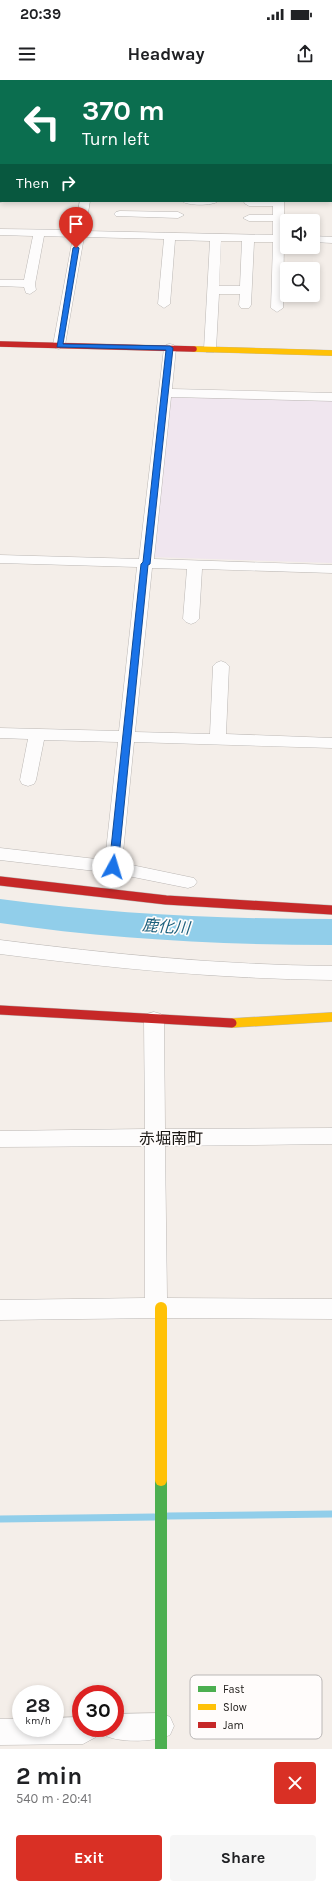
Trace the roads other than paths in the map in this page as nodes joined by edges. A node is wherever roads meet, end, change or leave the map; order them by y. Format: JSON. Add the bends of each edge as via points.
{"nodes":[{"id":1,"x":85,"y":202,"type":"edge"},
{"id":2,"x":152,"y":202,"type":"edge"},
{"id":3,"x":279,"y":202,"type":"edge"},
{"id":4,"x":249,"y":203,"type":"dead end"},
{"id":5,"x":120,"y":214,"type":"dead end"},
{"id":6,"x":151,"y":214,"type":"junction"},
{"id":7,"x":178,"y":215,"type":"dead end"},
{"id":8,"x":249,"y":218,"type":"dead end"},
{"id":9,"x":278,"y":218,"type":"junction"},
{"id":10,"x":280,"y":231,"type":"edge"},
{"id":11,"x":0,"y":232,"type":"edge"},
{"id":12,"x":40,"y":233,"type":"junction"},
{"id":13,"x":149,"y":233,"type":"junction"},
{"id":14,"x":174,"y":233,"type":"junction"},
{"id":15,"x":79,"y":234,"type":"junction"},
{"id":16,"x":217,"y":235,"type":"junction"},
{"id":17,"x":248,"y":235,"type":"junction"},
{"id":18,"x":280,"y":237,"type":"edge"},
{"id":19,"x":320,"y":239,"type":"edge"},
{"id":20,"x":332,"y":240,"type":"edge"},
{"id":21,"x":280,"y":254,"type":"edge"},
{"id":22,"x":4,"y":283,"type":"dead end"},
{"id":23,"x":213,"y":290,"type":"junction"},
{"id":24,"x":246,"y":290,"type":"junction"},
{"id":25,"x":164,"y":304,"type":"dead end"},
{"id":26,"x":245,"y":305,"type":"dead end"},
{"id":27,"x":277,"y":308,"type":"dead end"},
{"id":28,"x":0,"y":344,"type":"edge"},
{"id":29,"x":59,"y":345,"type":"junction"},
{"id":30,"x":170,"y":348,"type":"junction"},
{"id":31,"x":210,"y":349,"type":"junction"},
{"id":32,"x":332,"y":353,"type":"edge"},
{"id":33,"x":164,"y":393,"type":"junction"},
{"id":34,"x":332,"y":397,"type":"edge"},
{"id":35,"x":0,"y":559,"type":"edge"},
{"id":36,"x":146,"y":564,"type":"junction"},
{"id":37,"x":195,"y":564,"type":"junction"},
{"id":38,"x":332,"y":569,"type":"edge"},
{"id":39,"x":191,"y":619,"type":"dead end"},
{"id":40,"x":221,"y":666,"type":"dead end"},
{"id":41,"x":0,"y":733,"type":"edge"},
{"id":42,"x":37,"y":734,"type":"junction"},
{"id":43,"x":127,"y":736,"type":"junction"},
{"id":44,"x":218,"y":739,"type":"junction"},
{"id":45,"x":332,"y":743,"type":"edge"},
{"id":46,"x":28,"y":780,"type":"dead end"},
{"id":47,"x":0,"y":854,"type":"edge"},
{"id":48,"x":113,"y":867,"type":"junction"},
{"id":49,"x":0,"y":881,"type":"edge"},
{"id":50,"x":188,"y":882,"type":"dead end"},
{"id":51,"x":332,"y":910,"type":"edge"},
{"id":52,"x":0,"y":947,"type":"edge"},
{"id":53,"x":332,"y":973,"type":"edge"},
{"id":54,"x":0,"y":1010,"type":"edge"},
{"id":55,"x":332,"y":1017,"type":"edge"},
{"id":56,"x":154,"y":1019,"type":"junction"},
{"id":57,"x":332,"y":1136,"type":"edge"},
{"id":58,"x":155,"y":1137,"type":"junction"},
{"id":59,"x":0,"y":1139,"type":"edge"},
{"id":60,"x":159,"y":1308,"type":"junction"},
{"id":61,"x":332,"y":1309,"type":"edge"},
{"id":62,"x":0,"y":1310,"type":"edge"},
{"id":63,"x":124,"y":1729,"type":"edge"},
{"id":64,"x":0,"y":1732,"type":"edge"},
{"id":65,"x":72,"y":1732,"type":"edge"},
{"id":66,"x":161,"y":1738,"type":"edge"}],
"edges":[{"from":1,"to":15,"type":"street"},
{"from":2,"to":6,"type":"street"},
{"from":3,"to":4,"type":"street"},
{"from":3,"to":9,"type":"street"},
{"from":5,"to":6,"type":"street"},
{"from":6,"to":7,"type":"street"},
{"from":6,"to":13,"type":"street"},
{"from":8,"to":9,"type":"street"},
{"from":9,"to":10,"type":"street"},
{"from":11,"to":12,"type":"street"},
{"from":12,"to":15,"type":"street"},
{"from":12,"to":22,"type":"street","via":[[30,287]]},
{"from":13,"to":14,"type":"street"},
{"from":13,"to":15,"type":"street"},
{"from":14,"to":16,"type":"street"},
{"from":14,"to":25,"type":"street"},
{"from":15,"to":29,"type":"street"},
{"from":16,"to":17,"type":"street"},
{"from":16,"to":23,"type":"street"},
{"from":17,"to":18,"type":"street"},
{"from":17,"to":24,"type":"street"},
{"from":19,"to":20,"type":"street"},
{"from":21,"to":27,"type":"street"},
{"from":23,"to":24,"type":"street"},
{"from":23,"to":31,"type":"street"},
{"from":24,"to":26,"type":"street"},
{"from":28,"to":29,"type":"street"},
{"from":29,"to":30,"type":"street"},
{"from":30,"to":31,"type":"street"},
{"from":30,"to":33,"type":"street"},
{"from":31,"to":32,"type":"street"},
{"from":33,"to":34,"type":"street"},
{"from":33,"to":36,"type":"street"},
{"from":35,"to":36,"type":"street"},
{"from":36,"to":37,"type":"street"},
{"from":36,"to":43,"type":"street"},
{"from":37,"to":38,"type":"street"},
{"from":37,"to":39,"type":"street"},
{"from":40,"to":44,"type":"street"},
{"from":41,"to":42,"type":"street"},
{"from":42,"to":43,"type":"street"},
{"from":42,"to":46,"type":"street"},
{"from":43,"to":44,"type":"street"},
{"from":43,"to":48,"type":"street"},
{"from":44,"to":45,"type":"street"},
{"from":47,"to":48,"type":"street"},
{"from":48,"to":50,"type":"street"},
{"from":49,"to":51,"type":"street","via":[[71,891],[268,909]]},
{"from":52,"to":53,"type":"street","via":[[113,961],[225,970]]},
{"from":54,"to":56,"type":"street"},
{"from":55,"to":56,"type":"street","via":[[224,1024]]},
{"from":56,"to":58,"type":"street"},
{"from":57,"to":58,"type":"street"},
{"from":58,"to":59,"type":"street"},
{"from":58,"to":60,"type":"street"},
{"from":60,"to":61,"type":"street"},
{"from":60,"to":62,"type":"street"},
{"from":60,"to":66,"type":"street"},
{"from":63,"to":66,"type":"street"},
{"from":64,"to":65,"type":"street"}]}
